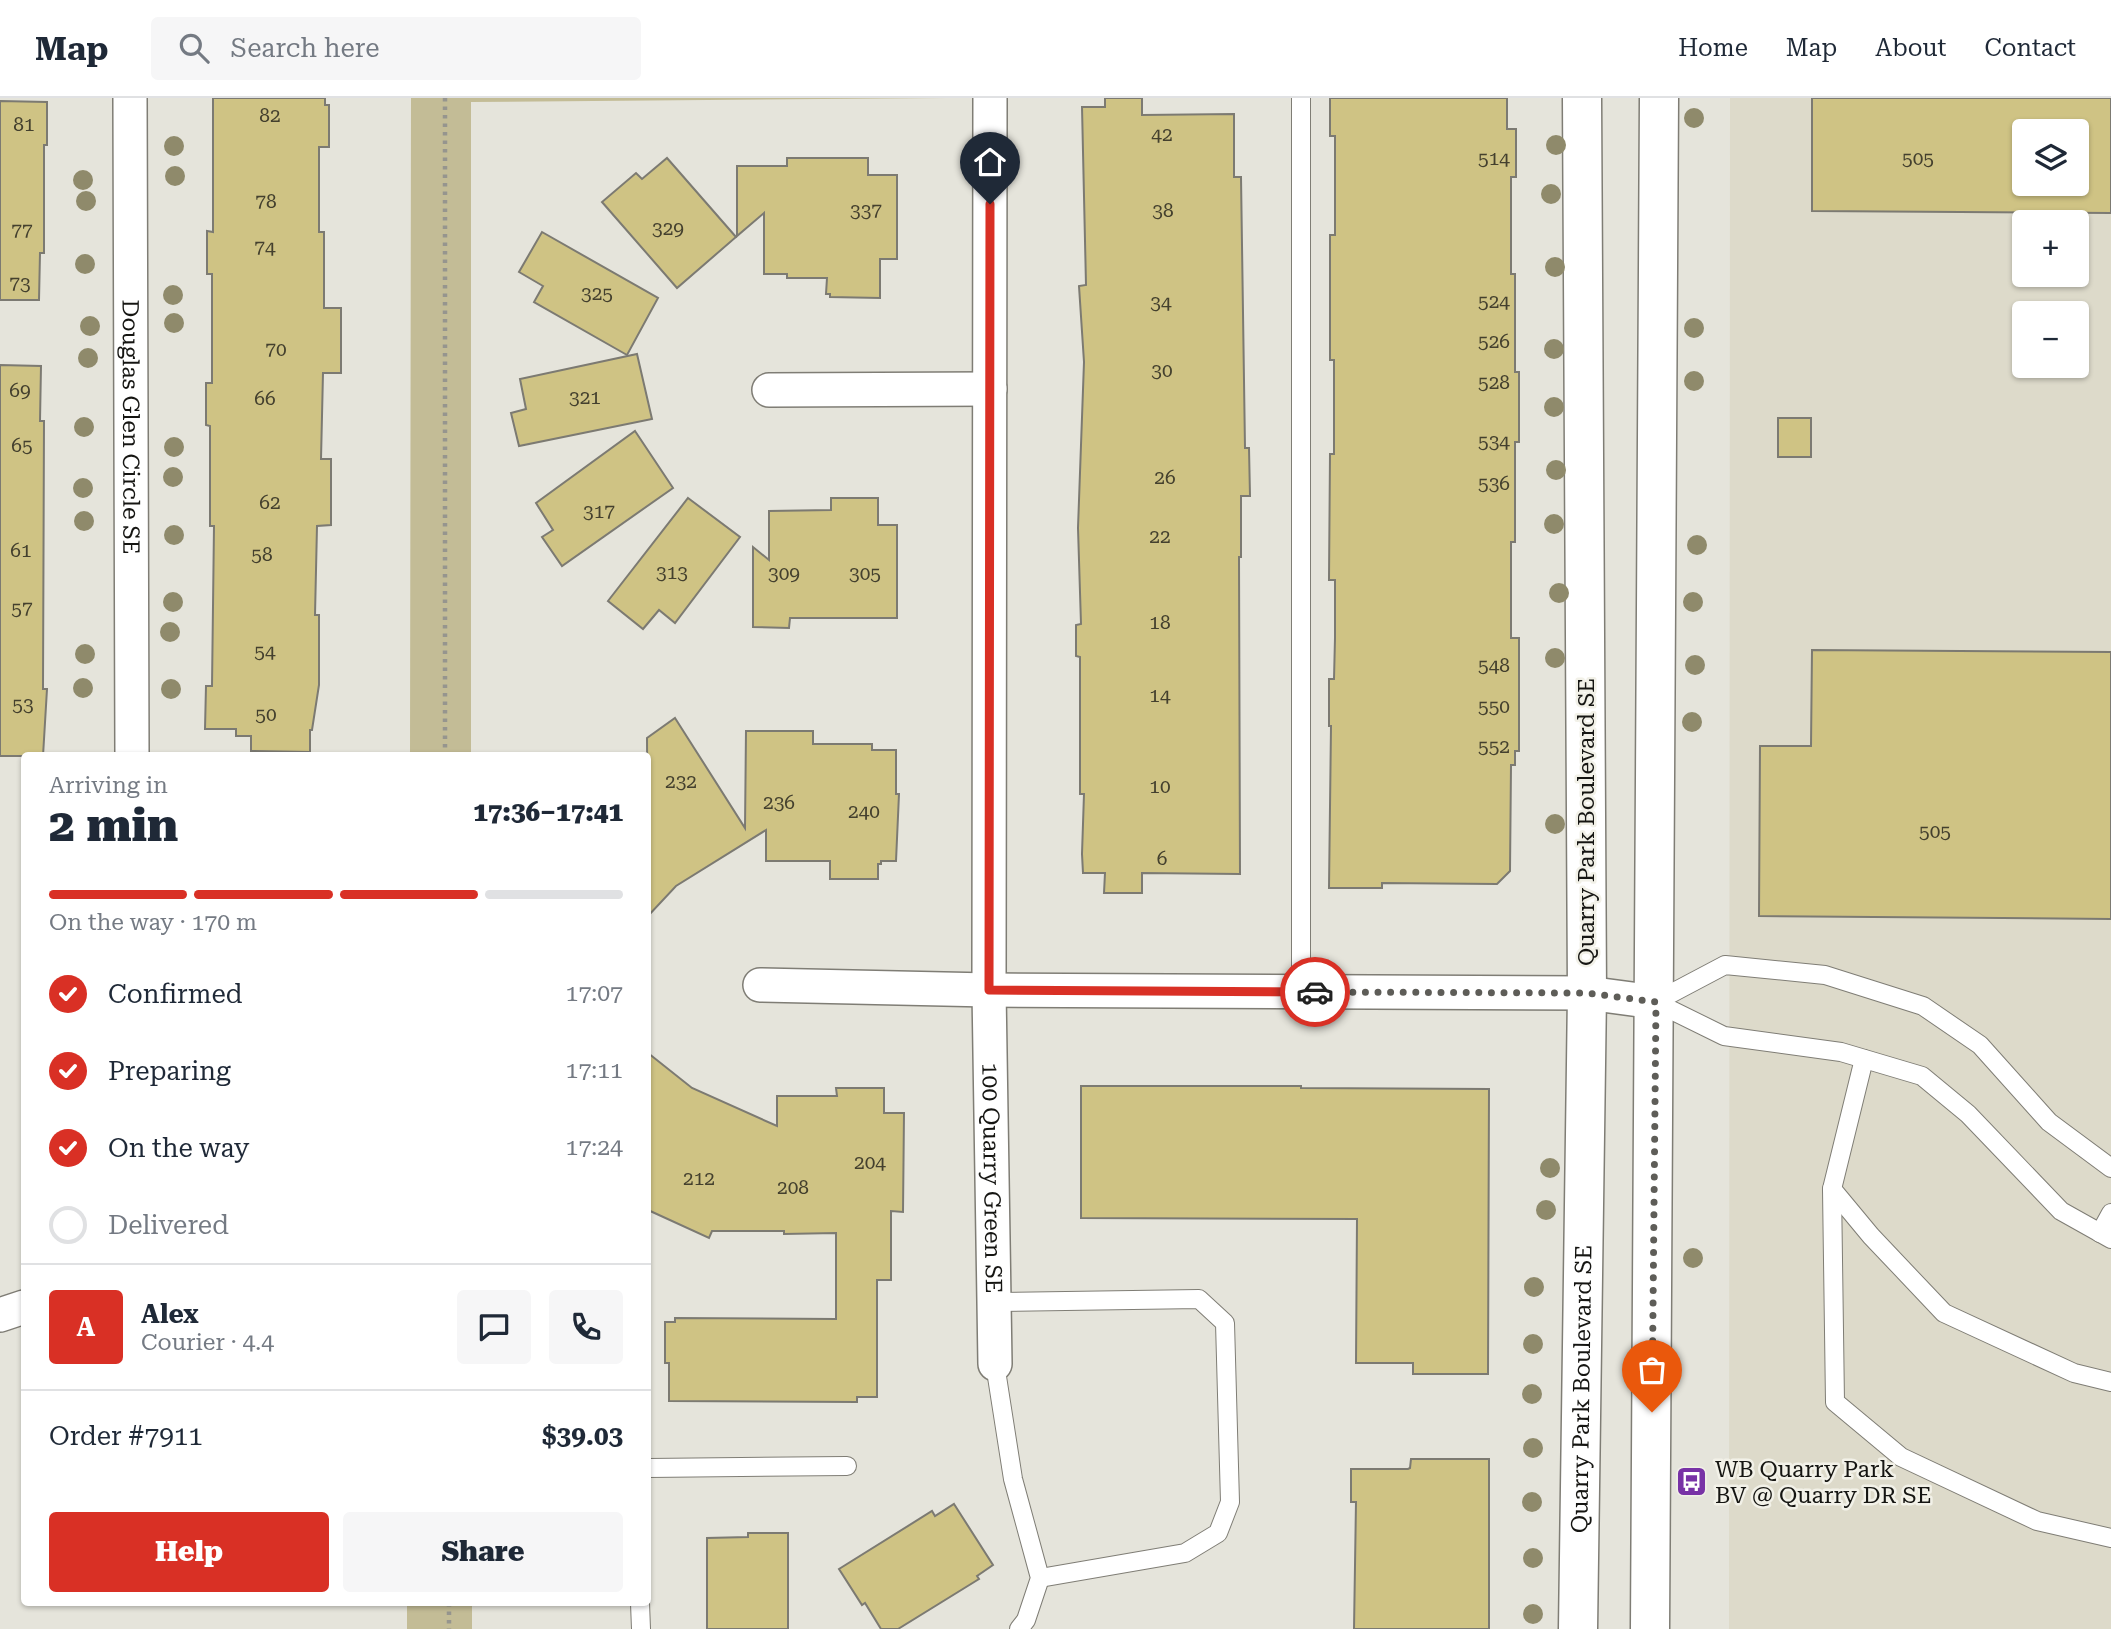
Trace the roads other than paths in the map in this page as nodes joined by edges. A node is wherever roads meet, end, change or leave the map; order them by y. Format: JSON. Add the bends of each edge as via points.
{"nodes":[{"id":1,"x":130,"y":98,"type":"edge"},
{"id":2,"x":990,"y":98,"type":"edge"},
{"id":3,"x":1301,"y":98,"type":"edge"},
{"id":4,"x":1582,"y":98,"type":"edge"},
{"id":5,"x":1659,"y":98,"type":"edge"},
{"id":6,"x":990,"y":388,"type":"junction"},
{"id":7,"x":769,"y":390,"type":"dead end"},
{"id":8,"x":132,"y":752,"type":"edge"},
{"id":9,"x":760,"y":985,"type":"dead end"},
{"id":10,"x":989,"y":990,"type":"junction"},
{"id":11,"x":1301,"y":992,"type":"junction"},
{"id":12,"x":1587,"y":993,"type":"junction"},
{"id":13,"x":1656,"y":1002,"type":"junction"},
{"id":14,"x":1864,"y":1059,"type":"junction"},
{"id":15,"x":2111,"y":1168,"type":"edge"},
{"id":16,"x":1832,"y":1189,"type":"junction"},
{"id":17,"x":2111,"y":1213,"type":"edge"},
{"id":18,"x":2106,"y":1236,"type":"edge"},
{"id":19,"x":995,"y":1302,"type":"junction"},
{"id":20,"x":21,"y":1308,"type":"edge"},
{"id":21,"x":0,"y":1315,"type":"edge"},
{"id":22,"x":996,"y":1364,"type":"joint"},
{"id":23,"x":2111,"y":1382,"type":"edge"},
{"id":24,"x":847,"y":1466,"type":"dead end"},
{"id":25,"x":651,"y":1468,"type":"edge"},
{"id":26,"x":2111,"y":1538,"type":"edge"},
{"id":27,"x":1040,"y":1578,"type":"junction"},
{"id":28,"x":640,"y":1606,"type":"edge"},
{"id":29,"x":641,"y":1629,"type":"edge"},
{"id":30,"x":1019,"y":1629,"type":"edge"},
{"id":31,"x":1578,"y":1629,"type":"edge"},
{"id":32,"x":1650,"y":1629,"type":"edge"}],
"edges":[{"from":1,"to":8,"type":"street","name":"Douglas Glen Circle SE"},
{"from":2,"to":6,"type":"street","name":"100 Quarry Green SE"},
{"from":3,"to":11,"type":"lane"},
{"from":4,"to":12,"type":"street","name":"Quarry Park Boulevard SE"},
{"from":5,"to":13,"type":"street"},
{"from":6,"to":7,"type":"street"},
{"from":6,"to":10,"type":"street","name":"100 Quarry Green SE"},
{"from":9,"to":10,"type":"street"},
{"from":10,"to":11,"type":"street"},
{"from":10,"to":19,"type":"street","name":"100 Quarry Green SE"},
{"from":11,"to":12,"type":"street"},
{"from":12,"to":13,"type":"street"},
{"from":12,"to":31,"type":"street","name":"Quarry Park Boulevard SE"},
{"from":13,"to":14,"type":"lane","via":[[1724,1036]]},
{"from":13,"to":15,"type":"lane","via":[[1725,965],[1825,975],[1923,1006],[1980,1045],[2049,1122]]},
{"from":13,"to":32,"type":"street"},
{"from":14,"to":16,"type":"lane"},
{"from":14,"to":18,"type":"lane","via":[[1922,1076],[1968,1114],[2061,1211]]},
{"from":16,"to":23,"type":"lane","via":[[1944,1313],[2074,1373]]},
{"from":16,"to":26,"type":"lane","via":[[1835,1402],[1901,1457],[2037,1521]]},
{"from":17,"to":18,"type":"lane"},
{"from":19,"to":22,"type":"street","name":"100 Quarry Green SE"},
{"from":19,"to":27,"type":"lane","via":[[1199,1299],[1225,1323],[1230,1502],[1218,1533],[1185,1553]]},
{"from":20,"to":21,"type":"street"},
{"from":22,"to":27,"type":"lane","via":[[1013,1479]]},
{"from":24,"to":25,"type":"lane"},
{"from":27,"to":30,"type":"lane"},
{"from":28,"to":29,"type":"lane"}]}
